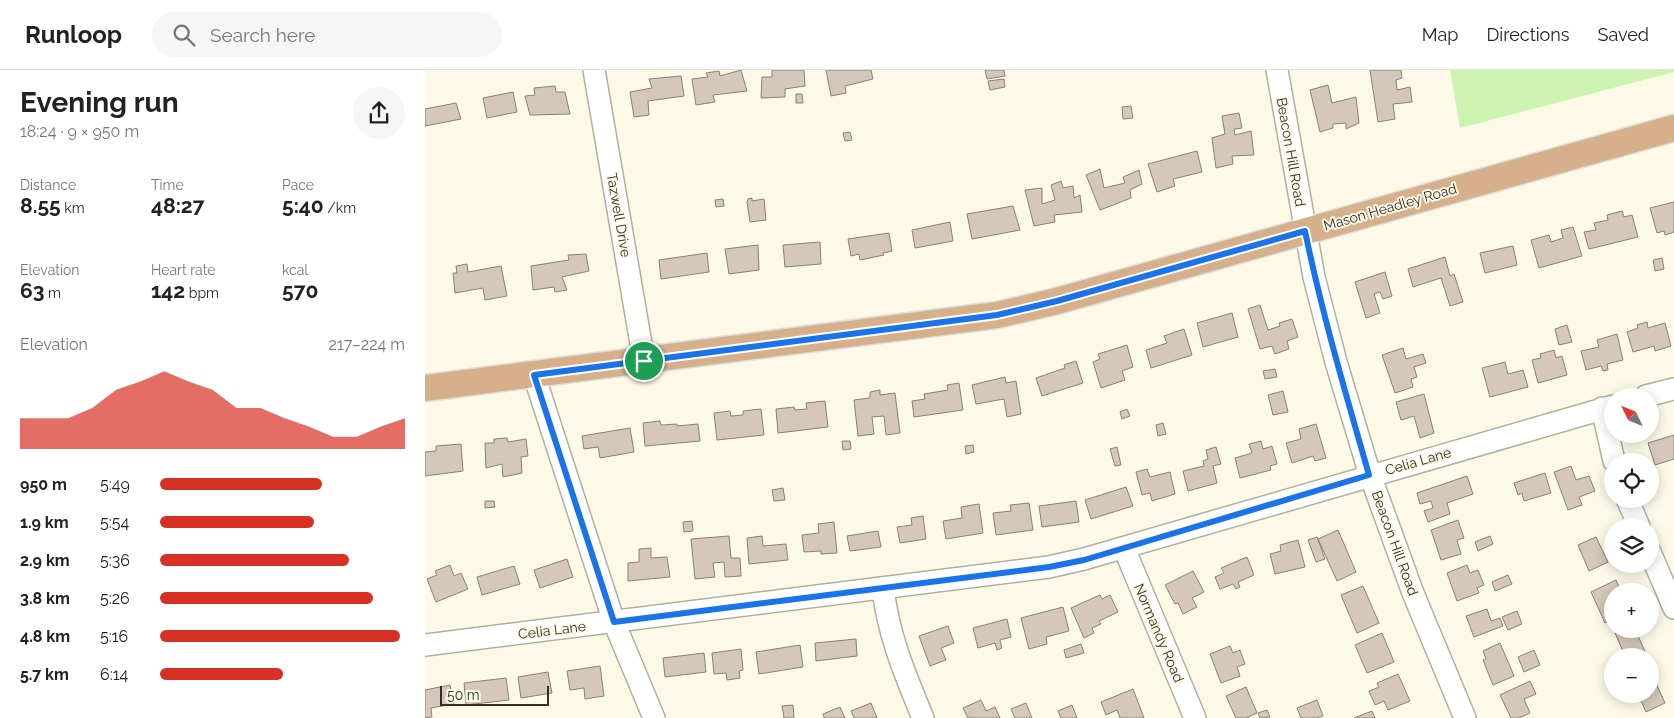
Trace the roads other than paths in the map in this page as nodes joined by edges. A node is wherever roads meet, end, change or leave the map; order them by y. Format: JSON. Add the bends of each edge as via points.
{"nodes":[{"id":1,"x":594,"y":70,"type":"edge"},
{"id":2,"x":1277,"y":70,"type":"edge"},
{"id":3,"x":1674,"y":128,"type":"edge"},
{"id":4,"x":1305,"y":231,"type":"junction"},
{"id":5,"x":644,"y":361,"type":"junction"},
{"id":6,"x":534,"y":375,"type":"junction"},
{"id":7,"x":425,"y":388,"type":"edge"},
{"id":8,"x":1674,"y":389,"type":"edge"},
{"id":9,"x":1659,"y":393,"type":"edge"},
{"id":10,"x":1604,"y":408,"type":"edge"},
{"id":11,"x":1369,"y":475,"type":"junction"},
{"id":12,"x":1124,"y":548,"type":"junction"},
{"id":13,"x":1659,"y":573,"type":"edge"},
{"id":14,"x":883,"y":589,"type":"junction"},
{"id":15,"x":1674,"y":608,"type":"edge"},
{"id":16,"x":614,"y":622,"type":"junction"},
{"id":17,"x":425,"y":645,"type":"edge"},
{"id":18,"x":654,"y":718,"type":"edge"},
{"id":19,"x":923,"y":718,"type":"edge"},
{"id":20,"x":1195,"y":718,"type":"edge"},
{"id":21,"x":1465,"y":718,"type":"edge"}],
"edges":[{"from":1,"to":5,"type":"street","name":"Tazwell Drive"},
{"from":2,"to":4,"type":"street","name":"Beacon Hill Road"},
{"from":3,"to":4,"type":"main road","name":"Mason Headley Road"},
{"from":4,"to":5,"type":"main road","name":"Mason Headley Road","via":[[997,315]]},
{"from":4,"to":11,"type":"street","name":"Beacon Hill Road","via":[[1336,362]]},
{"from":5,"to":6,"type":"main road","name":"Mason Headley Road"},
{"from":6,"to":7,"type":"main road","name":"Mason Headley Road"},
{"from":6,"to":16,"type":"street"},
{"from":8,"to":9,"type":"street"},
{"from":10,"to":11,"type":"street","name":"Celia Lane"},
{"from":11,"to":12,"type":"street","name":"Celia Lane"},
{"from":11,"to":21,"type":"street","name":"Beacon Hill Road"},
{"from":12,"to":14,"type":"street","name":"Celia Lane","via":[[1049,567]]},
{"from":12,"to":20,"type":"street","name":"Normandy Road"},
{"from":13,"to":15,"type":"street"},
{"from":14,"to":16,"type":"street","name":"Celia Lane"},
{"from":14,"to":19,"type":"street","via":[[894,645]]},
{"from":16,"to":17,"type":"street","name":"Celia Lane"},
{"from":16,"to":18,"type":"street"}]}
